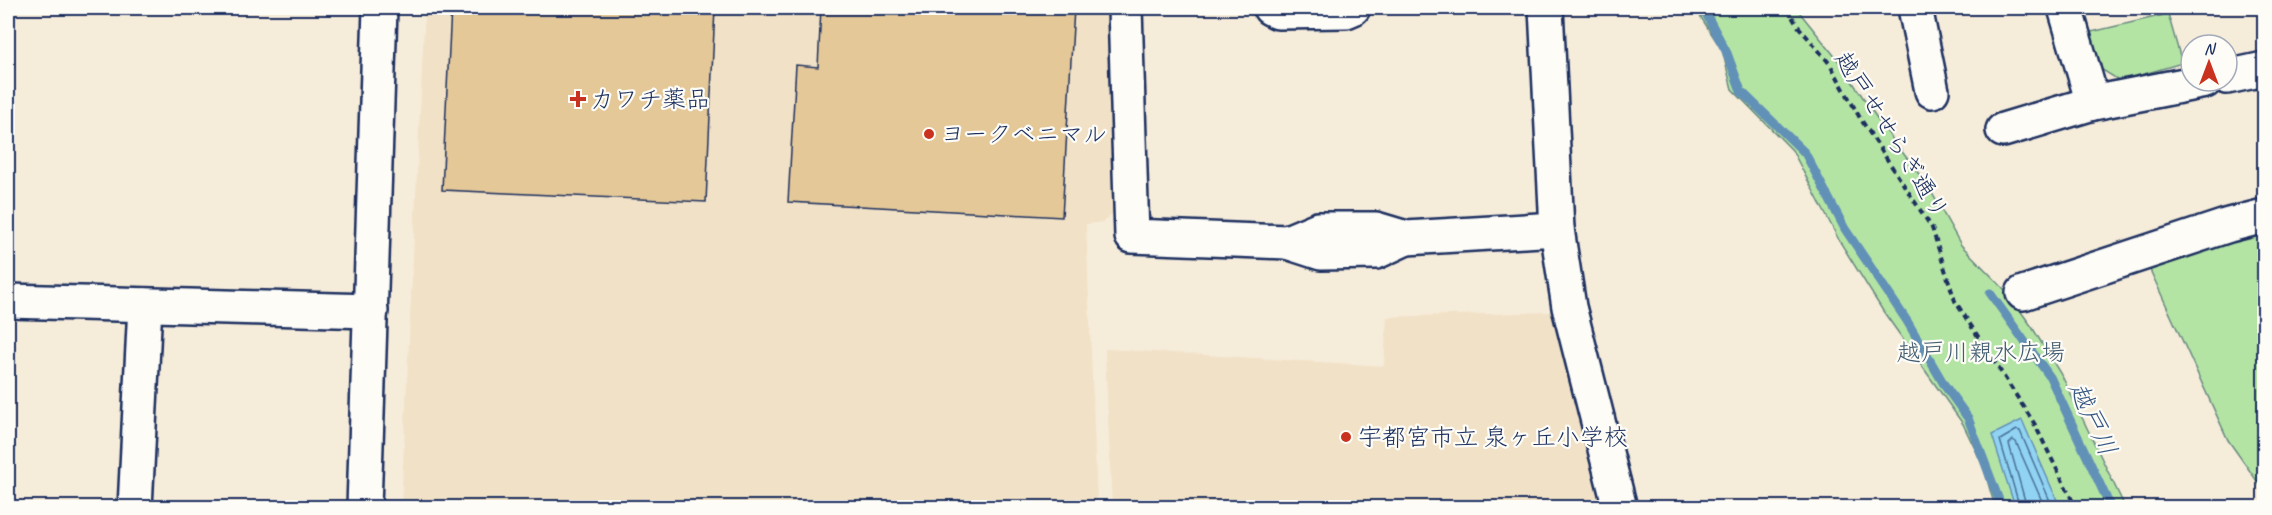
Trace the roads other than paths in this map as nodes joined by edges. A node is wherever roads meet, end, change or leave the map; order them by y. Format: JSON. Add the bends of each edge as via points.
{"nodes":[{"id":1,"x":380,"y":8,"type":"edge"},
{"id":2,"x":1125,"y":8,"type":"edge"},
{"id":3,"x":1270,"y":8,"type":"edge"},
{"id":4,"x":1353,"y":8,"type":"edge"},
{"id":5,"x":1546,"y":8,"type":"edge"},
{"id":6,"x":1915,"y":8,"type":"edge"},
{"id":7,"x":2065,"y":8,"type":"edge"},
{"id":8,"x":2265,"y":69,"type":"edge"},
{"id":9,"x":2239,"y":74,"type":"edge"},
{"id":10,"x":2179,"y":86,"type":"edge"},
{"id":11,"x":1932,"y":91,"type":"dead end"},
{"id":12,"x":2093,"y":103,"type":"junction"},
{"id":13,"x":2003,"y":130,"type":"dead end"},
{"id":14,"x":2265,"y":216,"type":"edge"},
{"id":15,"x":1557,"y":229,"type":"junction"},
{"id":16,"x":2023,"y":293,"type":"dead end"},
{"id":17,"x":8,"y":301,"type":"edge"},
{"id":18,"x":145,"y":305,"type":"junction"},
{"id":19,"x":371,"y":311,"type":"junction"},
{"id":20,"x":135,"y":507,"type":"edge"},
{"id":21,"x":364,"y":507,"type":"edge"},
{"id":22,"x":1620,"y":507,"type":"edge"}],
"edges":[{"from":1,"to":19,"type":"street"},
{"from":2,"to":15,"type":"street","via":[[1132,237],[1287,242],[1318,229],[1376,229],[1406,238]]},
{"from":3,"to":4,"type":"street","via":[[1278,12]]},
{"from":5,"to":15,"type":"street"},
{"from":6,"to":11,"type":"street"},
{"from":7,"to":12,"type":"street"},
{"from":8,"to":9,"type":"street"},
{"from":10,"to":12,"type":"street"},
{"from":12,"to":13,"type":"street"},
{"from":14,"to":16,"type":"street"},
{"from":15,"to":22,"type":"street","via":[[1569,307]]},
{"from":17,"to":18,"type":"street"},
{"from":18,"to":19,"type":"street"},
{"from":18,"to":20,"type":"street"},
{"from":19,"to":21,"type":"street"}]}
